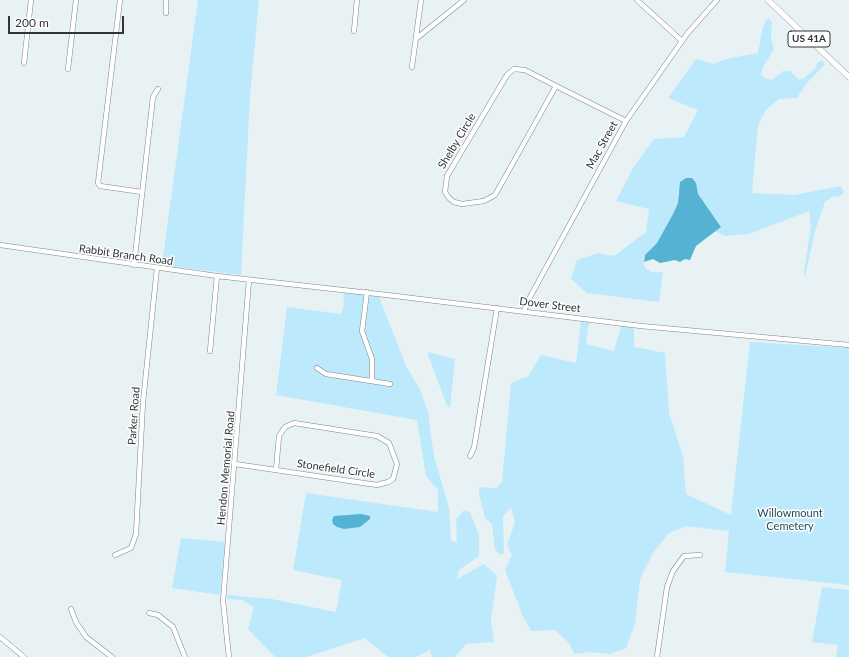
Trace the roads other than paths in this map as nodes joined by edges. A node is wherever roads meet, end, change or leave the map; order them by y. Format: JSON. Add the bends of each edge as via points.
{"nodes":[{"id":1,"x":32,"y":0,"type":"edge"},
{"id":2,"x":76,"y":0,"type":"edge"},
{"id":3,"x":120,"y":0,"type":"edge"},
{"id":4,"x":166,"y":0,"type":"edge"},
{"id":5,"x":357,"y":0,"type":"edge"},
{"id":6,"x":421,"y":0,"type":"edge"},
{"id":7,"x":464,"y":0,"type":"edge"},
{"id":8,"x":637,"y":0,"type":"edge"},
{"id":9,"x":717,"y":0,"type":"edge"},
{"id":10,"x":768,"y":0,"type":"edge"},
{"id":11,"x":166,"y":14,"type":"dead end"},
{"id":12,"x":354,"y":31,"type":"dead end"},
{"id":13,"x":417,"y":38,"type":"junction"},
{"id":14,"x":682,"y":41,"type":"junction"},
{"id":15,"x":24,"y":63,"type":"dead end"},
{"id":16,"x":412,"y":67,"type":"dead end"},
{"id":17,"x":68,"y":69,"type":"dead end"},
{"id":18,"x":849,"y":77,"type":"edge"},
{"id":19,"x":556,"y":86,"type":"junction"},
{"id":20,"x":158,"y":89,"type":"dead end"},
{"id":21,"x":626,"y":121,"type":"junction"},
{"id":22,"x":142,"y":192,"type":"junction"},
{"id":23,"x":0,"y":245,"type":"edge"},
{"id":24,"x":134,"y":265,"type":"junction"},
{"id":25,"x":157,"y":268,"type":"junction"},
{"id":26,"x":217,"y":276,"type":"junction"},
{"id":27,"x":249,"y":280,"type":"junction"},
{"id":28,"x":367,"y":292,"type":"junction"},
{"id":29,"x":497,"y":308,"type":"junction"},
{"id":30,"x":524,"y":311,"type":"junction"},
{"id":31,"x":849,"y":345,"type":"edge"},
{"id":32,"x":210,"y":351,"type":"dead end"},
{"id":33,"x":317,"y":368,"type":"dead end"},
{"id":34,"x":372,"y":381,"type":"junction"},
{"id":35,"x":390,"y":384,"type":"dead end"},
{"id":36,"x":470,"y":456,"type":"dead end"},
{"id":37,"x":235,"y":464,"type":"junction"},
{"id":38,"x":276,"y":470,"type":"junction"},
{"id":39,"x":115,"y":555,"type":"dead end"},
{"id":40,"x":700,"y":555,"type":"dead end"},
{"id":41,"x":71,"y":609,"type":"dead end"},
{"id":42,"x":149,"y":613,"type":"dead end"},
{"id":43,"x":0,"y":637,"type":"edge"},
{"id":44,"x":24,"y":657,"type":"edge"},
{"id":45,"x":112,"y":657,"type":"edge"},
{"id":46,"x":185,"y":657,"type":"edge"},
{"id":47,"x":228,"y":657,"type":"edge"},
{"id":48,"x":656,"y":657,"type":"edge"}],
"edges":[{"from":1,"to":15,"type":"street"},
{"from":2,"to":17,"type":"street"},
{"from":3,"to":22,"type":"street","via":[[98,185]]},
{"from":4,"to":11,"type":"street"},
{"from":5,"to":12,"type":"street"},
{"from":6,"to":13,"type":"street"},
{"from":7,"to":13,"type":"street"},
{"from":8,"to":14,"type":"street"},
{"from":9,"to":14,"type":"street","name":"Mac Street"},
{"from":10,"to":18,"type":"main road","number":"US 41A"},
{"from":13,"to":16,"type":"street"},
{"from":14,"to":21,"type":"street","name":"Mac Street"},
{"from":19,"to":19,"type":"street","name":"Shelby Circle","via":[[495,195],[484,201],[462,204],[449,198],[445,192],[447,176],[507,75],[514,69],[519,69]]},
{"from":19,"to":21,"type":"street","name":"Shelby Circle"},
{"from":20,"to":22,"type":"street","via":[[153,97]]},
{"from":21,"to":30,"type":"street","name":"Mac Street"},
{"from":22,"to":24,"type":"street"},
{"from":23,"to":24,"type":"street","name":"Rabbit Branch Road"},
{"from":24,"to":25,"type":"street","name":"Rabbit Branch Road"},
{"from":25,"to":26,"type":"street","name":"Rabbit Branch Road"},
{"from":25,"to":39,"type":"street","name":"Parker Road","via":[[143,402],[136,534],[131,548]]},
{"from":26,"to":27,"type":"street","name":"Rabbit Branch Road"},
{"from":26,"to":32,"type":"street"},
{"from":27,"to":28,"type":"street","name":"Dover Street"},
{"from":27,"to":37,"type":"street","name":"Hendon Memorial Road"},
{"from":28,"to":29,"type":"street","name":"Dover Street"},
{"from":28,"to":34,"type":"street","via":[[362,331],[372,359]]},
{"from":29,"to":30,"type":"street","name":"Dover Street"},
{"from":29,"to":36,"type":"street","via":[[474,448]]},
{"from":30,"to":31,"type":"street","name":"Dover Street","via":[[641,326]]},
{"from":33,"to":34,"type":"street","via":[[326,374]]},
{"from":34,"to":35,"type":"street"},
{"from":37,"to":38,"type":"street","name":"Stonefield Circle"},
{"from":37,"to":47,"type":"street","name":"Hendon Memorial Road","via":[[223,601]]},
{"from":38,"to":38,"type":"street","name":"Stonefield Circle","via":[[377,485],[393,478],[397,464],[389,443],[377,436],[294,423],[285,427],[279,436]]},
{"from":40,"to":48,"type":"street","via":[[684,556],[673,571],[667,587]]},
{"from":41,"to":45,"type":"street","via":[[86,636]]},
{"from":42,"to":46,"type":"street","via":[[158,615],[173,627]]},
{"from":43,"to":44,"type":"street"}]}
